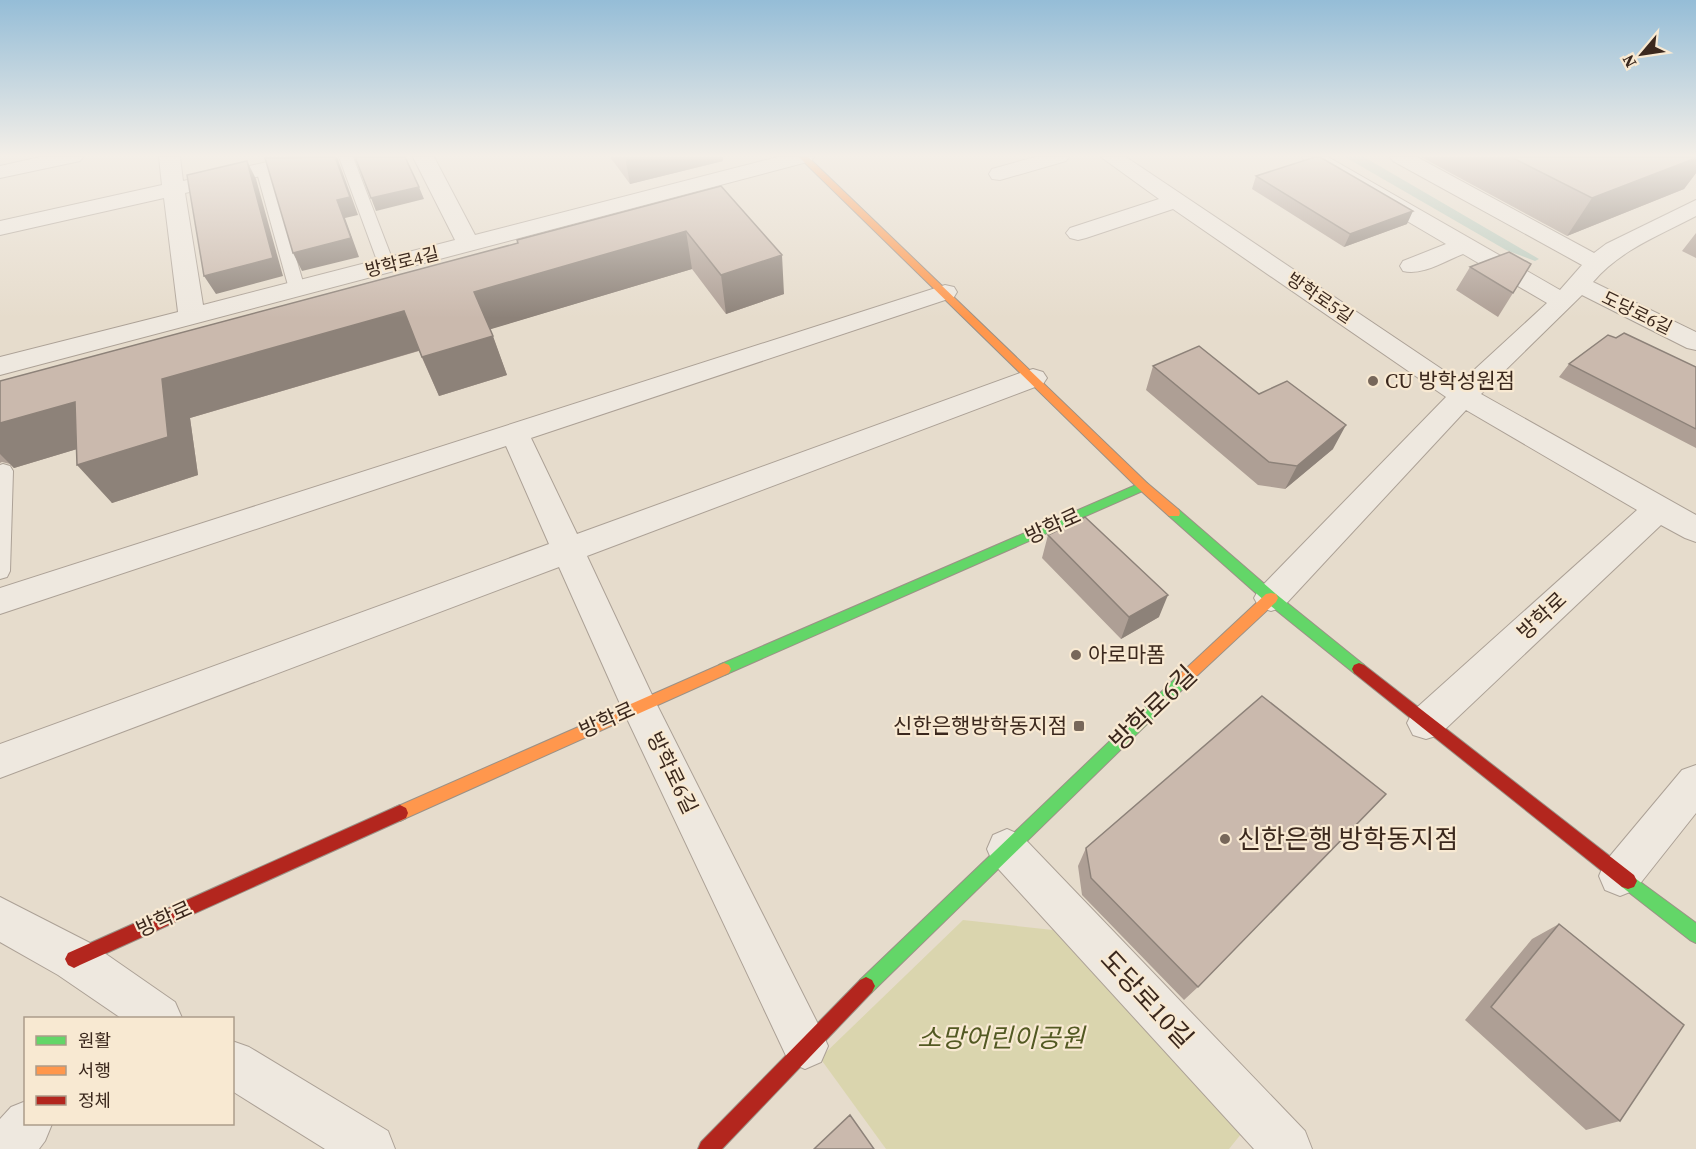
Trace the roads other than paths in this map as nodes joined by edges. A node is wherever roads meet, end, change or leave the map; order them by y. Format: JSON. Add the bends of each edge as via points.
{"nodes":[{"id":1,"x":77,"y":211,"type":"edge"},
{"id":2,"x":176,"y":211,"type":"edge"},
{"id":3,"x":275,"y":211,"type":"edge"},
{"id":4,"x":366,"y":211,"type":"edge"},
{"id":5,"x":451,"y":211,"type":"edge"},
{"id":6,"x":632,"y":211,"type":"edge"},
{"id":7,"x":859,"y":211,"type":"edge"},
{"id":8,"x":1147,"y":211,"type":"edge"},
{"id":9,"x":1190,"y":211,"type":"edge"},
{"id":10,"x":1404,"y":211,"type":"edge"},
{"id":11,"x":1499,"y":211,"type":"edge"},
{"id":12,"x":1689,"y":211,"type":"edge"},
{"id":13,"x":0,"y":228,"type":"edge"},
{"id":14,"x":1078,"y":233,"type":"dead end"},
{"id":15,"x":469,"y":245,"type":"junction"},
{"id":16,"x":1464,"y":246,"type":"junction"},
{"id":17,"x":1596,"y":263,"type":"junction"},
{"id":18,"x":387,"y":266,"type":"junction"},
{"id":19,"x":1412,"y":266,"type":"dead end"},
{"id":20,"x":297,"y":289,"type":"junction"},
{"id":21,"x":945,"y":292,"type":"junction"},
{"id":22,"x":1571,"y":293,"type":"junction"},
{"id":23,"x":192,"y":316,"type":"junction"},
{"id":24,"x":1696,"y":342,"type":"edge"},
{"id":25,"x":0,"y":366,"type":"edge"},
{"id":26,"x":1033,"y":378,"type":"junction"},
{"id":27,"x":1463,"y":396,"type":"junction"},
{"id":28,"x":514,"y":432,"type":"junction"},
{"id":29,"x":3,"y":471,"type":"edge"},
{"id":30,"x":1143,"y":486,"type":"junction"},
{"id":31,"x":1658,"y":509,"type":"junction"},
{"id":32,"x":1696,"y":530,"type":"edge"},
{"id":33,"x":568,"y":550,"type":"junction"},
{"id":34,"x":0,"y":572,"type":"edge"},
{"id":35,"x":1271,"y":598,"type":"junction"},
{"id":36,"x":0,"y":601,"type":"edge"},
{"id":37,"x":639,"y":706,"type":"junction"},
{"id":38,"x":1426,"y":723,"type":"junction"},
{"id":39,"x":0,"y":761,"type":"edge"},
{"id":40,"x":1696,"y":783,"type":"edge"},
{"id":41,"x":1007,"y":849,"type":"junction"},
{"id":42,"x":1620,"y":876,"type":"junction"},
{"id":43,"x":0,"y":918,"type":"edge"},
{"id":44,"x":1696,"y":934,"type":"edge"},
{"id":45,"x":74,"y":959,"type":"junction"},
{"id":46,"x":135,"y":1013,"type":"edge"},
{"id":47,"x":805,"y":1047,"type":"junction"},
{"id":48,"x":234,"y":1065,"type":"edge"},
{"id":49,"x":27,"y":1125,"type":"edge"},
{"id":50,"x":363,"y":1147,"type":"edge"},
{"id":51,"x":1284,"y":1148,"type":"edge"},
{"id":52,"x":7,"y":1149,"type":"edge"},
{"id":53,"x":708,"y":1149,"type":"edge"}],
"edges":[{"from":1,"to":13,"type":"street"},
{"from":2,"to":23,"type":"street"},
{"from":3,"to":20,"type":"lane"},
{"from":4,"to":18,"type":"lane"},
{"from":5,"to":15,"type":"street"},
{"from":6,"to":15,"type":"street","name":"방학로4길"},
{"from":7,"to":21,"type":"street"},
{"from":8,"to":14,"type":"street"},
{"from":9,"to":27,"type":"street","name":"방학로5길"},
{"from":10,"to":16,"type":"street","name":"도당로6길"},
{"from":11,"to":17,"type":"street"},
{"from":12,"to":17,"type":"street","via":[[1614,249]]},
{"from":15,"to":18,"type":"street","name":"방학로4길"},
{"from":16,"to":19,"type":"street"},
{"from":16,"to":22,"type":"street","name":"도당로6길"},
{"from":17,"to":22,"type":"street"},
{"from":18,"to":20,"type":"street","name":"방학로4길"},
{"from":20,"to":23,"type":"street","name":"방학로4길"},
{"from":21,"to":26,"type":"street"},
{"from":21,"to":28,"type":"street"},
{"from":22,"to":24,"type":"street","name":"도당로6길"},
{"from":22,"to":27,"type":"street"},
{"from":23,"to":25,"type":"street","name":"방학로4길"},
{"from":26,"to":30,"type":"street"},
{"from":26,"to":33,"type":"street"},
{"from":27,"to":31,"type":"street","name":"방학로5길"},
{"from":27,"to":35,"type":"street"},
{"from":28,"to":33,"type":"street","name":"방학로6길"},
{"from":28,"to":36,"type":"street"},
{"from":29,"to":34,"type":"lane"},
{"from":30,"to":35,"type":"street"},
{"from":30,"to":37,"type":"street","name":"방학로"},
{"from":31,"to":32,"type":"street","name":"방학로5길"},
{"from":31,"to":38,"type":"street","name":"방학로"},
{"from":33,"to":37,"type":"street","name":"방학로6길"},
{"from":33,"to":39,"type":"street"},
{"from":35,"to":38,"type":"street"},
{"from":35,"to":41,"type":"street","name":"방학로6길"},
{"from":37,"to":45,"type":"street","name":"방학로"},
{"from":37,"to":47,"type":"street","name":"방학로6길"},
{"from":38,"to":42,"type":"street"},
{"from":40,"to":42,"type":"street"},
{"from":41,"to":47,"type":"street","name":"방학로6길"},
{"from":41,"to":51,"type":"street","name":"도당로10길"},
{"from":42,"to":44,"type":"street"},
{"from":43,"to":45,"type":"street"},
{"from":45,"to":46,"type":"street"},
{"from":47,"to":53,"type":"street","name":"방학로6길"},
{"from":48,"to":50,"type":"street"},
{"from":49,"to":52,"type":"street"}]}
